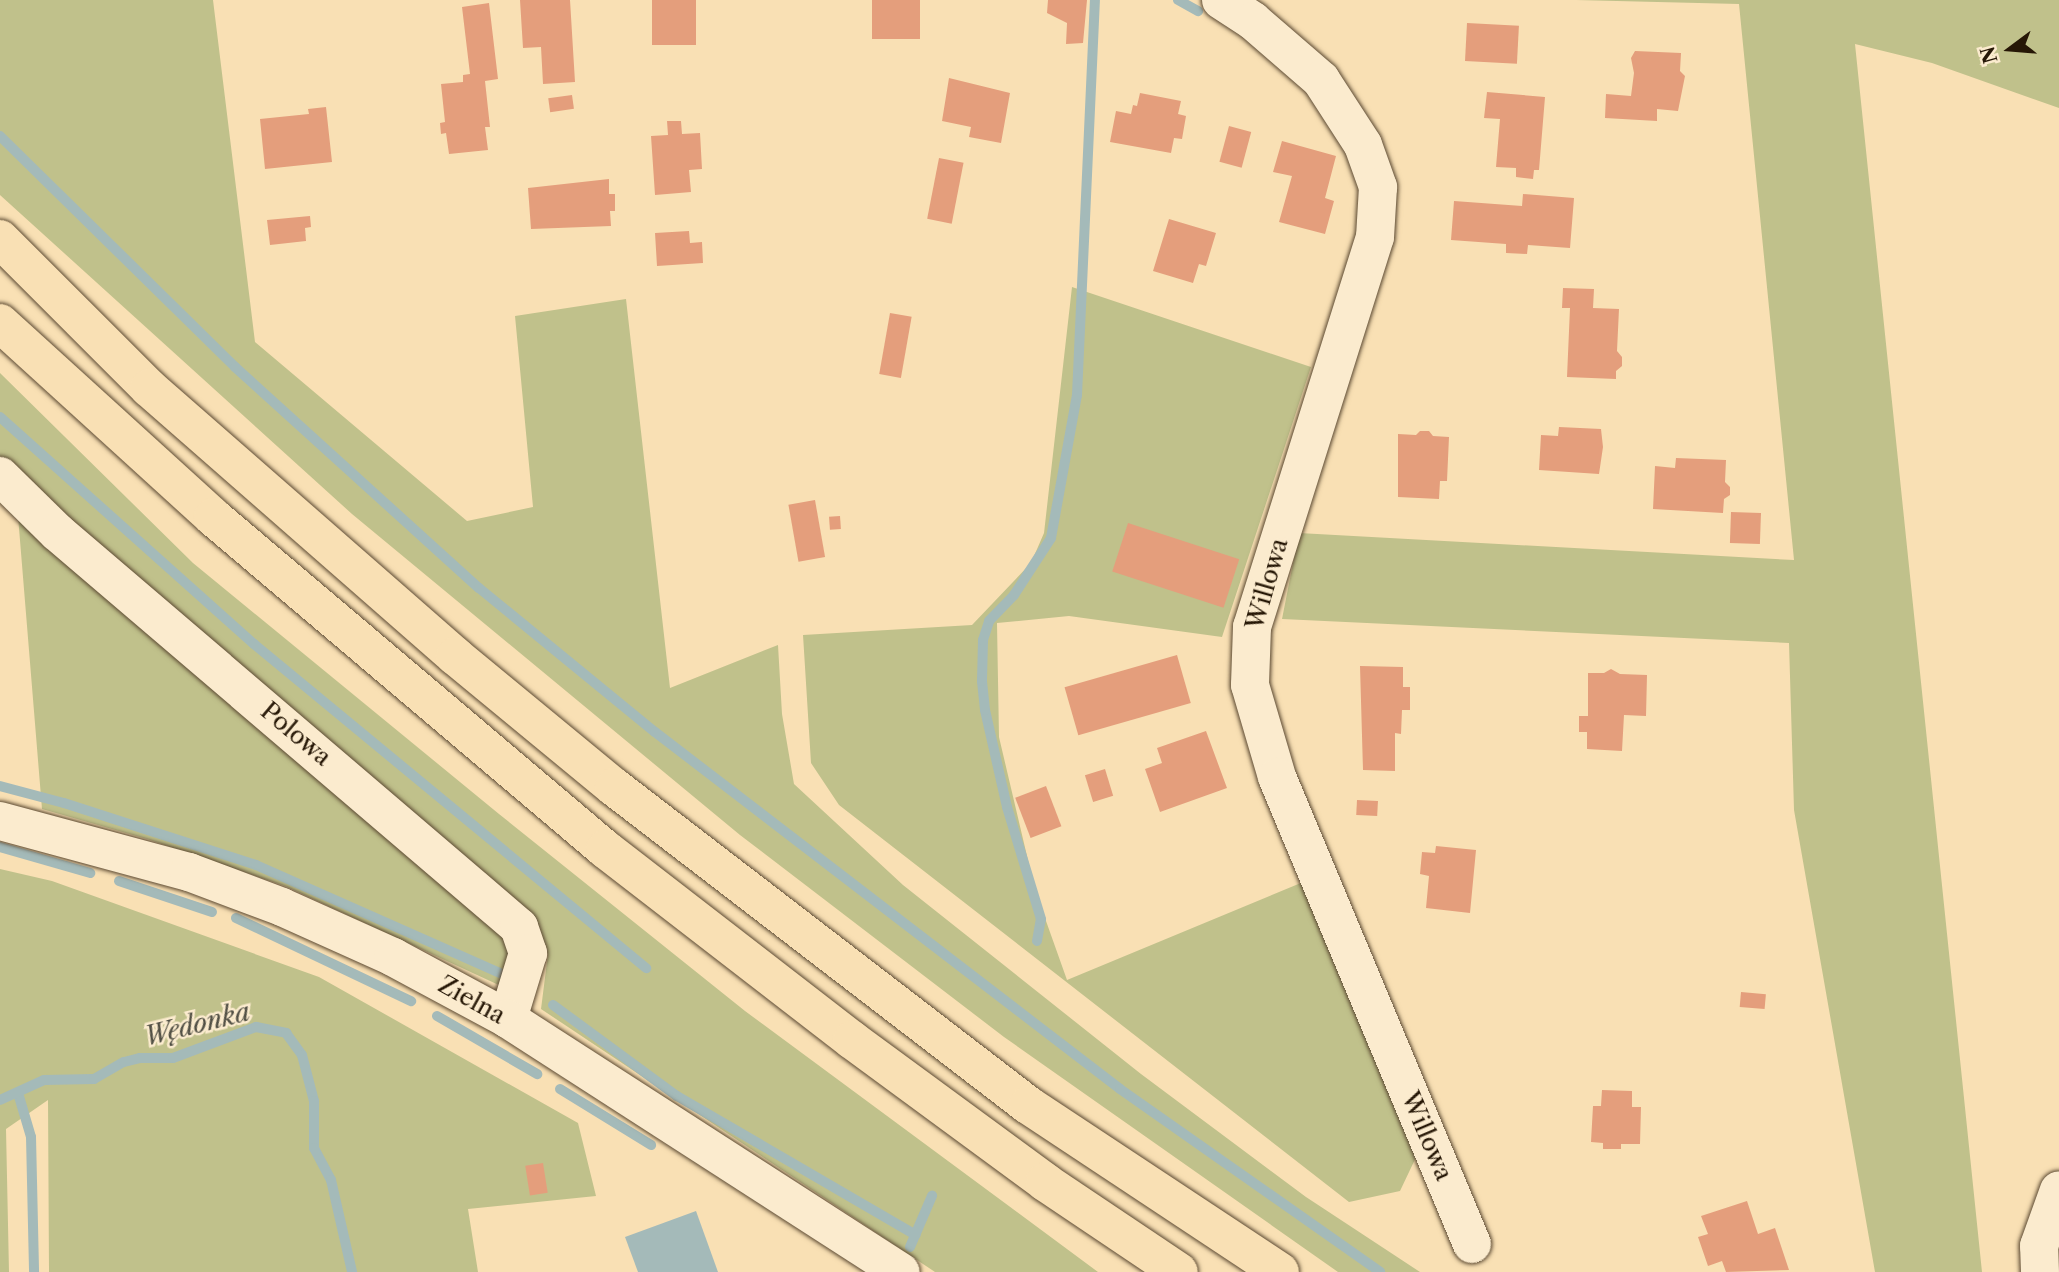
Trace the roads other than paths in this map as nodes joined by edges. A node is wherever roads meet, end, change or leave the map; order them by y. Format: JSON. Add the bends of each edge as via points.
{"nodes":[{"id":1,"x":1221,"y":0,"type":"edge"},
{"id":2,"x":0,"y":239,"type":"edge"},
{"id":3,"x":0,"y":323,"type":"edge"},
{"id":4,"x":0,"y":476,"type":"edge"},
{"id":5,"x":0,"y":821,"type":"edge"},
{"id":6,"x":508,"y":1019,"type":"junction"},
{"id":7,"x":2059,"y":1190,"type":"edge"},
{"id":8,"x":1472,"y":1244,"type":"dead end"},
{"id":9,"x":900,"y":1272,"type":"edge"},
{"id":10,"x":1179,"y":1272,"type":"edge"},
{"id":11,"x":1280,"y":1272,"type":"edge"},
{"id":12,"x":2040,"y":1272,"type":"edge"}],
"edges":[{"from":1,"to":8,"type":"street","name":"Willowa","via":[[1253,21],[1321,80],[1363,145],[1378,187],[1375,236],[1252,627],[1250,685],[1277,777]]},
{"from":2,"to":11,"type":"highway","via":[[149,388],[455,656],[614,787],[1028,1105]]},
{"from":3,"to":10,"type":"highway","via":[[213,517],[604,849],[873,1056],[1045,1182]]},
{"from":4,"to":6,"type":"street","name":"Polowa","via":[[57,532],[519,927],[528,953]]},
{"from":5,"to":6,"type":"street","name":"Zielna","via":[[189,872],[282,907],[393,957]]},
{"from":6,"to":9,"type":"street","name":"Zielna"},
{"from":7,"to":12,"type":"street","via":[[2039,1246]]}]}
